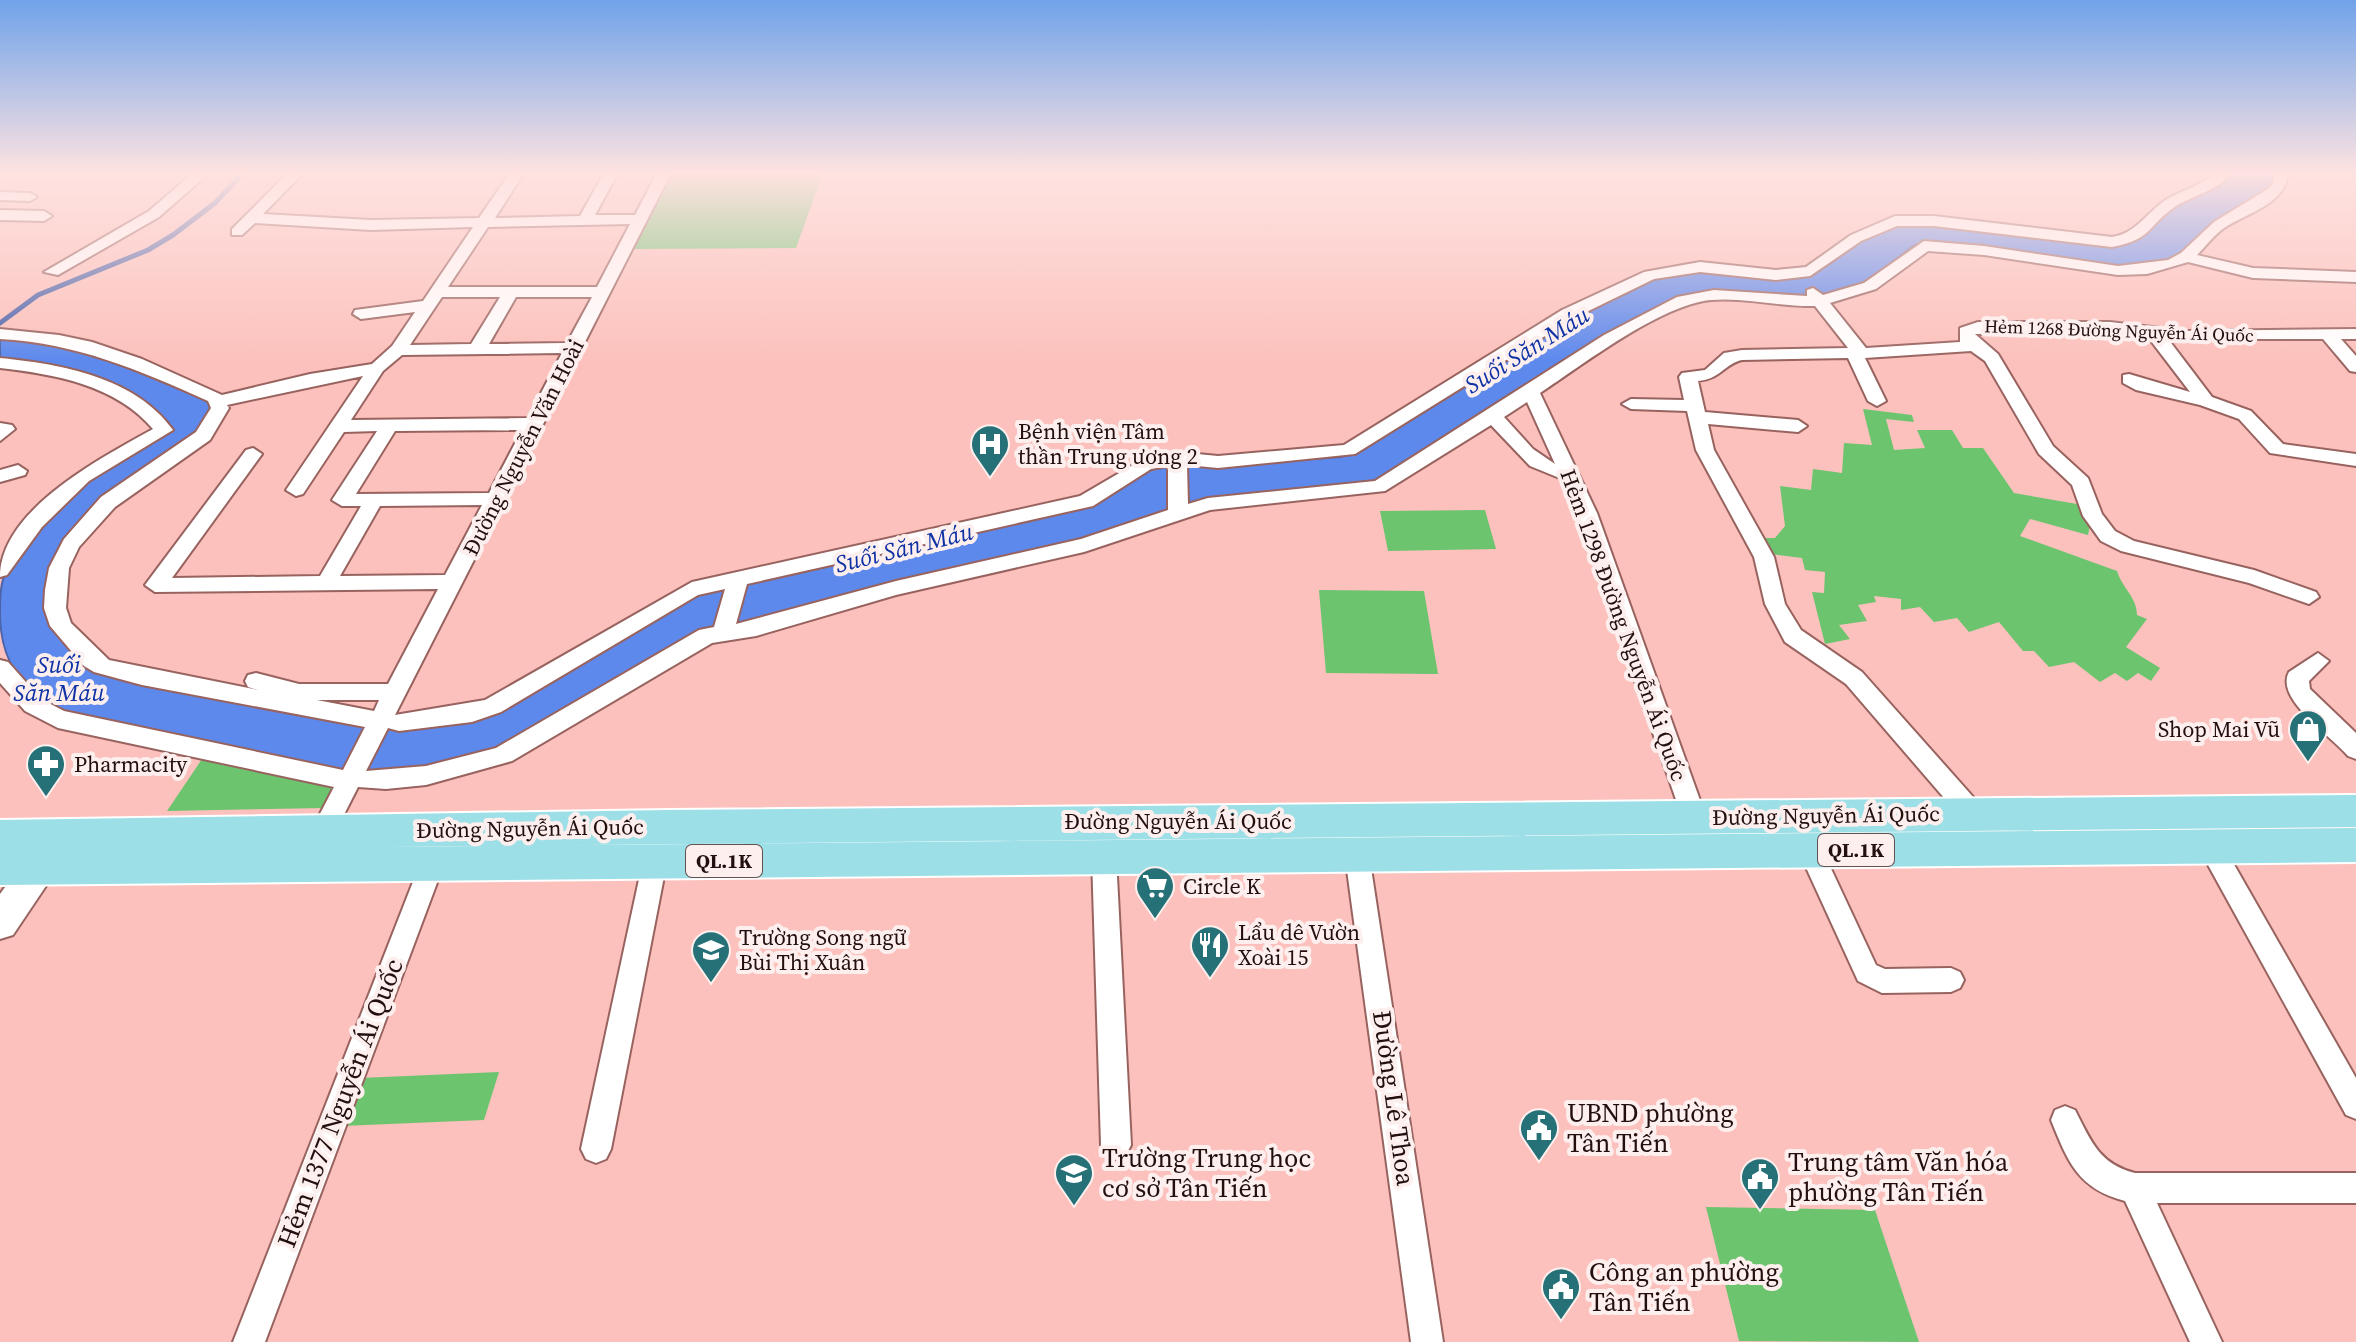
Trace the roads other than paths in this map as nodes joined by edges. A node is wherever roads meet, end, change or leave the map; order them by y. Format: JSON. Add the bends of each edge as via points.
{"nodes":[{"id":1,"x":116,"y":236,"type":"edge"},
{"id":2,"x":474,"y":236,"type":"edge"},
{"id":3,"x":631,"y":236,"type":"edge"},
{"id":4,"x":1861,"y":236,"type":"edge"},
{"id":5,"x":2058,"y":236,"type":"edge"},
{"id":6,"x":2136,"y":236,"type":"edge"},
{"id":7,"x":2207,"y":236,"type":"edge"},
{"id":8,"x":2112,"y":242,"type":"junction"},
{"id":9,"x":2186,"y":257,"type":"junction"},
{"id":10,"x":2141,"y":271,"type":"junction"},
{"id":11,"x":52,"y":272,"type":"dead end"},
{"id":12,"x":1790,"y":274,"type":"junction"},
{"id":13,"x":2356,"y":277,"type":"edge"},
{"id":14,"x":511,"y":292,"type":"junction"},
{"id":15,"x":602,"y":292,"type":"junction"},
{"id":16,"x":433,"y":298,"type":"junction"},
{"id":17,"x":1821,"y":301,"type":"junction"},
{"id":18,"x":361,"y":314,"type":"dead end"},
{"id":19,"x":0,"y":334,"type":"edge"},
{"id":20,"x":2155,"y":334,"type":"junction"},
{"id":21,"x":2327,"y":334,"type":"junction"},
{"id":22,"x":2356,"y":334,"type":"edge"},
{"id":23,"x":1974,"y":346,"type":"junction"},
{"id":24,"x":574,"y":348,"type":"junction"},
{"id":25,"x":477,"y":349,"type":"junction"},
{"id":26,"x":398,"y":350,"type":"junction"},
{"id":27,"x":1858,"y":353,"type":"junction"},
{"id":28,"x":0,"y":363,"type":"edge"},
{"id":29,"x":2356,"y":367,"type":"edge"},
{"id":30,"x":377,"y":368,"type":"junction"},
{"id":31,"x":2129,"y":379,"type":"dead end"},
{"id":32,"x":1531,"y":392,"type":"junction"},
{"id":33,"x":1877,"y":401,"type":"dead end"},
{"id":34,"x":2206,"y":401,"type":"junction"},
{"id":35,"x":217,"y":402,"type":"junction"},
{"id":36,"x":1631,"y":404,"type":"dead end"},
{"id":37,"x":1695,"y":412,"type":"junction"},
{"id":38,"x":1493,"y":416,"type":"junction"},
{"id":39,"x":535,"y":424,"type":"junction"},
{"id":40,"x":390,"y":425,"type":"junction"},
{"id":41,"x":339,"y":426,"type":"junction"},
{"id":42,"x":1798,"y":426,"type":"dead end"},
{"id":43,"x":0,"y":429,"type":"edge"},
{"id":44,"x":0,"y":435,"type":"edge"},
{"id":45,"x":253,"y":454,"type":"dead end"},
{"id":46,"x":1177,"y":458,"type":"junction"},
{"id":47,"x":2356,"y":460,"type":"edge"},
{"id":48,"x":91,"y":471,"type":"junction"},
{"id":49,"x":1569,"y":474,"type":"junction"},
{"id":50,"x":134,"y":481,"type":"junction"},
{"id":51,"x":296,"y":490,"type":"dead end"},
{"id":52,"x":496,"y":499,"type":"junction"},
{"id":53,"x":374,"y":500,"type":"junction"},
{"id":54,"x":1178,"y":515,"type":"junction"},
{"id":55,"x":0,"y":570,"type":"edge"},
{"id":56,"x":738,"y":578,"type":"junction"},
{"id":57,"x":454,"y":582,"type":"junction"},
{"id":58,"x":326,"y":583,"type":"junction"},
{"id":59,"x":2309,"y":597,"type":"dead end"},
{"id":60,"x":722,"y":635,"type":"junction"},
{"id":61,"x":2318,"y":661,"type":"dead end"},
{"id":62,"x":0,"y":668,"type":"edge"},
{"id":63,"x":256,"y":681,"type":"dead end"},
{"id":64,"x":397,"y":692,"type":"junction"},
{"id":65,"x":391,"y":722,"type":"junction"},
{"id":66,"x":2356,"y":750,"type":"edge"},
{"id":67,"x":357,"y":781,"type":"junction"},
{"id":68,"x":2356,"y":811,"type":"edge"},
{"id":69,"x":1973,"y":814,"type":"junction"},
{"id":70,"x":1694,"y":817,"type":"junction"},
{"id":71,"x":323,"y":831,"type":"junction"},
{"id":72,"x":0,"y":837,"type":"edge"},
{"id":73,"x":1354,"y":838,"type":"junction"},
{"id":74,"x":2356,"y":845,"type":"edge"},
{"id":75,"x":2211,"y":847,"type":"junction"},
{"id":76,"x":1810,"y":850,"type":"junction"},
{"id":77,"x":50,"y":852,"type":"junction"},
{"id":78,"x":1104,"y":857,"type":"junction"},
{"id":79,"x":655,"y":861,"type":"junction"},
{"id":80,"x":432,"y":864,"type":"junction"},
{"id":81,"x":0,"y":868,"type":"edge"},
{"id":82,"x":0,"y":923,"type":"edge"},
{"id":83,"x":1951,"y":980,"type":"dead end"},
{"id":84,"x":2356,"y":1105,"type":"edge"},
{"id":85,"x":2065,"y":1120,"type":"dead end"},
{"id":86,"x":1116,"y":1145,"type":"dead end"},
{"id":87,"x":596,"y":1149,"type":"dead end"},
{"id":88,"x":2135,"y":1188,"type":"junction"},
{"id":89,"x":2356,"y":1188,"type":"edge"},
{"id":90,"x":249,"y":1342,"type":"edge"},
{"id":91,"x":1427,"y":1342,"type":"edge"},
{"id":92,"x":2206,"y":1342,"type":"edge"}],
"edges":[{"from":1,"to":11,"type":"street"},
{"from":2,"to":16,"type":"street"},
{"from":3,"to":15,"type":"street","name":"Đường Nguyễn Văn Hoài"},
{"from":4,"to":12,"type":"street","via":[[1820,267]]},
{"from":5,"to":8,"type":"street"},
{"from":6,"to":8,"type":"street"},
{"from":7,"to":9,"type":"street"},
{"from":8,"to":10,"type":"street"},
{"from":9,"to":10,"type":"street"},
{"from":9,"to":13,"type":"street","via":[[2253,273]]},
{"from":10,"to":17,"type":"street","via":[[1924,246],[1870,286]]},
{"from":12,"to":17,"type":"street"},
{"from":12,"to":46,"type":"street","via":[[1700,267],[1650,275],[1568,314],[1348,450],[1218,462]]},
{"from":14,"to":15,"type":"street"},
{"from":14,"to":16,"type":"street"},
{"from":14,"to":25,"type":"street"},
{"from":15,"to":24,"type":"street","name":"Đường Nguyễn Văn Hoài"},
{"from":16,"to":18,"type":"street"},
{"from":16,"to":26,"type":"street"},
{"from":17,"to":27,"type":"street"},
{"from":17,"to":32,"type":"street","via":[[1714,295],[1683,300],[1610,339]]},
{"from":19,"to":35,"type":"street","via":[[81,342]]},
{"from":20,"to":21,"type":"street","name":"Hẻm 1268 Đường Nguyễn Ái Quốc"},
{"from":20,"to":23,"type":"street","name":"Hẻm 1268 Đường Nguyễn Ái Quốc","via":[[2100,327],[1978,327],[1966,332]]},
{"from":20,"to":34,"type":"street"},
{"from":21,"to":22,"type":"street","name":"Hẻm 1268 Đường Nguyễn Ái Quốc"},
{"from":21,"to":29,"type":"street"},
{"from":23,"to":27,"type":"street","name":"Hẻm 1268 Đường Nguyễn Ái Quốc"},
{"from":23,"to":59,"type":"street","via":[[1992,358],[2046,450],[2081,482],[2093,516],[2108,536]]},
{"from":24,"to":25,"type":"street"},
{"from":24,"to":39,"type":"street","name":"Đường Nguyễn Văn Hoài"},
{"from":25,"to":26,"type":"street"},
{"from":26,"to":30,"type":"street"},
{"from":27,"to":33,"type":"street"},
{"from":27,"to":37,"type":"street","name":"Hẻm 1268 Đường Nguyễn Ái Quốc","via":[[1730,357],[1717,372],[1688,377]]},
{"from":28,"to":48,"type":"street","via":[[66,372],[131,401],[162,426],[158,435]]},
{"from":30,"to":35,"type":"street"},
{"from":30,"to":41,"type":"street"},
{"from":31,"to":34,"type":"street"},
{"from":32,"to":38,"type":"street"},
{"from":32,"to":49,"type":"street","name":"Hẻm 1298 Đường Nguyễn Ái Quốc"},
{"from":34,"to":47,"type":"street","via":[[2245,415],[2281,452]]},
{"from":35,"to":50,"type":"street","via":[[220,408],[203,436]]},
{"from":36,"to":37,"type":"street"},
{"from":37,"to":42,"type":"street"},
{"from":37,"to":69,"type":"street","via":[[1705,450],[1764,557],[1775,604],[1793,636],[1854,678]]},
{"from":38,"to":49,"type":"street","via":[[1540,467]]},
{"from":38,"to":54,"type":"street","via":[[1378,487],[1227,500]]},
{"from":39,"to":40,"type":"street"},
{"from":39,"to":52,"type":"street","name":"Đường Nguyễn Văn Hoài"},
{"from":40,"to":41,"type":"street"},
{"from":40,"to":53,"type":"street","via":[[342,500]]},
{"from":41,"to":51,"type":"street"},
{"from":43,"to":44,"type":"street","via":[[6,429]]},
{"from":45,"to":58,"type":"street","via":[[155,585]]},
{"from":46,"to":54,"type":"street"},
{"from":46,"to":56,"type":"street","via":[[1145,464],[1080,502]]},
{"from":48,"to":50,"type":"street"},
{"from":48,"to":55,"type":"street","via":[[35,522]]},
{"from":49,"to":70,"type":"street","name":"Hẻm 1298 Đường Nguyễn Ái Quốc"},
{"from":50,"to":65,"type":"street","via":[[88,522],[59,568],[55,608],[61,626],[92,660],[142,677]]},
{"from":52,"to":53,"type":"street"},
{"from":52,"to":57,"type":"street","name":"Đường Nguyễn Văn Hoài"},
{"from":53,"to":58,"type":"street"},
{"from":54,"to":60,"type":"street","via":[[1084,545]]},
{"from":56,"to":60,"type":"street"},
{"from":56,"to":65,"type":"street","via":[[681,594],[493,706]]},
{"from":57,"to":58,"type":"street"},
{"from":57,"to":64,"type":"street","name":"Đường Nguyễn Văn Hoài"},
{"from":60,"to":67,"type":"street","via":[[695,642],[493,760],[394,780]]},
{"from":61,"to":66,"type":"street","via":[[2297,678],[2297,687]]},
{"from":62,"to":67,"type":"street","via":[[33,705],[58,719]]},
{"from":63,"to":64,"type":"street","via":[[299,692]]},
{"from":64,"to":65,"type":"street","name":"Đường Nguyễn Văn Hoài"},
{"from":65,"to":67,"type":"street","name":"Đường Nguyễn Văn Hoài"},
{"from":67,"to":71,"type":"street"},
{"from":68,"to":69,"type":"main road","name":"Đường Nguyễn Ái Quốc","number":"QL.1K"},
{"from":69,"to":70,"type":"main road","name":"Đường Nguyễn Ái Quốc","number":"QL.1K"},
{"from":70,"to":73,"type":"main road","name":"Đường Nguyễn Ái Quốc","number":"QL.1K"},
{"from":71,"to":73,"type":"main road","name":"Đường Nguyễn Ái Quốc","number":"QL.1K"},
{"from":71,"to":77,"type":"main road","name":"Đường Nguyễn Ái Quốc","number":"QL.1K"},
{"from":72,"to":77,"type":"main road","name":"Đường Nguyễn Ái Quốc","number":"QL.1K"},
{"from":73,"to":76,"type":"main road","name":"Đường Nguyễn Ái Quốc","number":"QL.1K"},
{"from":73,"to":78,"type":"main road","name":"Đường Nguyễn Ái Quốc","number":"QL.1K"},
{"from":73,"to":91,"type":"street","name":"Đường Lê Thoa"},
{"from":74,"to":75,"type":"main road","name":"Đường Nguyễn Ái Quốc","number":"QL.1K"},
{"from":75,"to":76,"type":"main road","name":"Đường Nguyễn Ái Quốc","number":"QL.1K"},
{"from":75,"to":84,"type":"street"},
{"from":76,"to":83,"type":"street","via":[[1867,973],[1882,981]]},
{"from":77,"to":80,"type":"main road","name":"Đường Nguyễn Ái Quốc","number":"QL.1K"},
{"from":77,"to":81,"type":"main road","name":"Đường Nguyễn Ái Quốc","number":"QL.1K"},
{"from":77,"to":82,"type":"main road"},
{"from":78,"to":79,"type":"main road","name":"Đường Nguyễn Ái Quốc","number":"QL.1K"},
{"from":78,"to":86,"type":"street"},
{"from":79,"to":80,"type":"main road","name":"Đường Nguyễn Ái Quốc","number":"QL.1K"},
{"from":79,"to":87,"type":"street"},
{"from":80,"to":90,"type":"street","name":"Hẻm 1377 Nguyễn Ái Quốc"},
{"from":85,"to":88,"type":"street","via":[[2096,1176]]},
{"from":88,"to":89,"type":"street"},
{"from":88,"to":92,"type":"street"}]}
